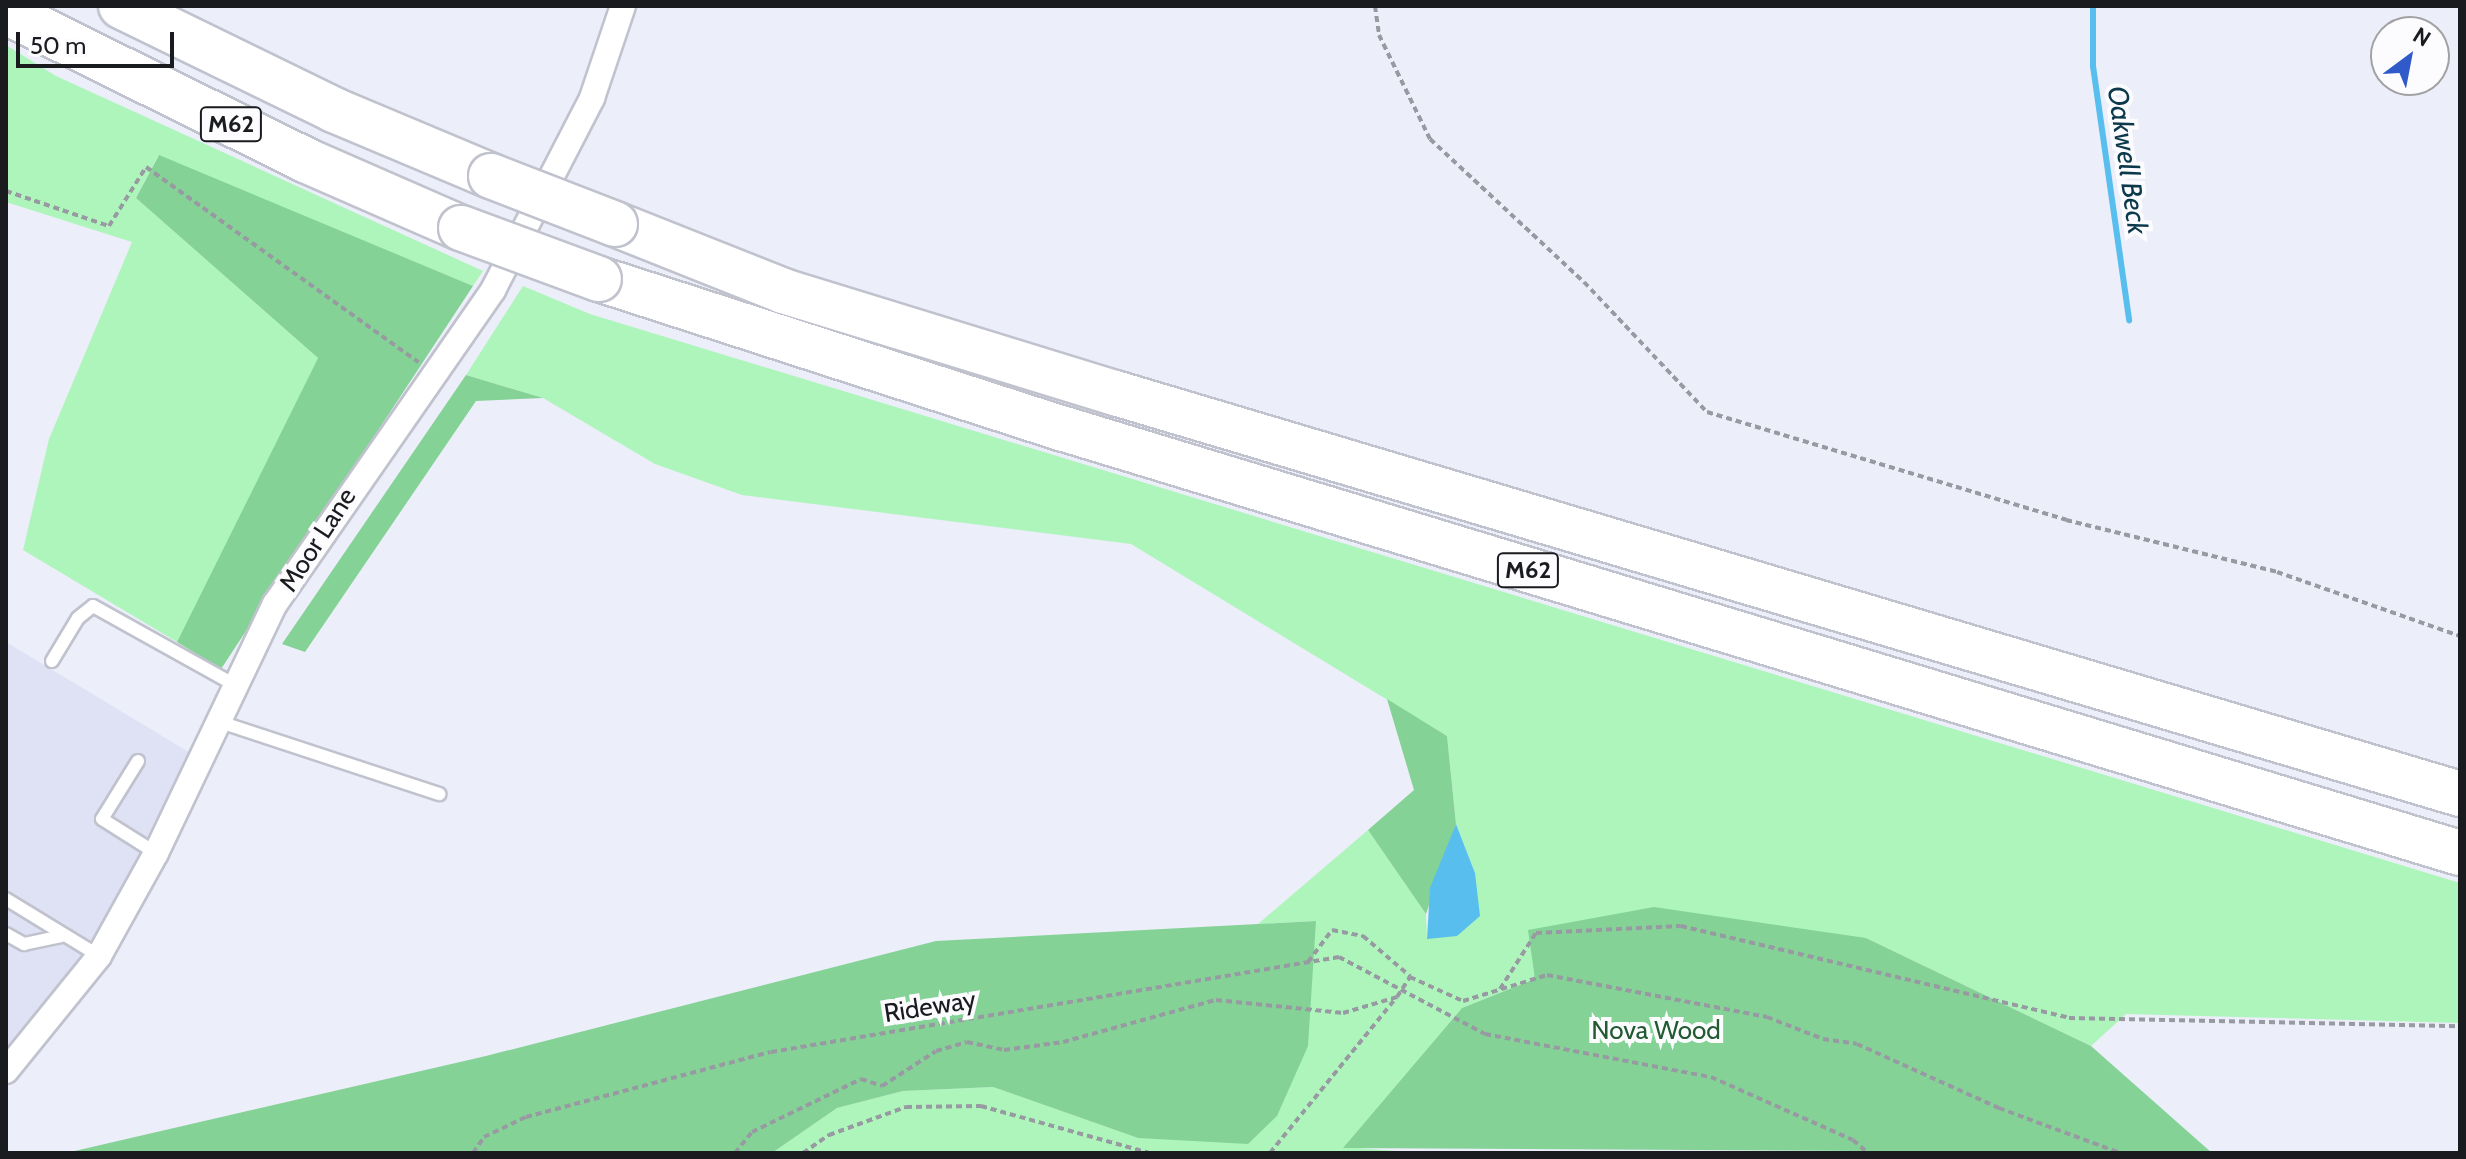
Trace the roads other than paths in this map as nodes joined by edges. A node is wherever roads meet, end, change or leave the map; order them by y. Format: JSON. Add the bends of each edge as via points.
{"nodes":[{"id":1,"x":121,"y":6,"type":"edge"},
{"id":2,"x":623,"y":6,"type":"edge"},
{"id":3,"x":6,"y":12,"type":"edge"},
{"id":4,"x":52,"y":661,"type":"dead end"},
{"id":5,"x":235,"y":685,"type":"junction"},
{"id":6,"x":220,"y":722,"type":"junction"},
{"id":7,"x":138,"y":761,"type":"dead end"},
{"id":8,"x":439,"y":794,"type":"dead end"},
{"id":9,"x":2460,"y":794,"type":"edge"},
{"id":10,"x":156,"y":853,"type":"junction"},
{"id":11,"x":2460,"y":853,"type":"edge"},
{"id":12,"x":6,"y":899,"type":"edge"},
{"id":13,"x":6,"y":934,"type":"edge"},
{"id":14,"x":61,"y":936,"type":"junction"},
{"id":15,"x":99,"y":956,"type":"junction"},
{"id":16,"x":6,"y":1071,"type":"edge"}],
"edges":[{"from":1,"to":9,"type":"highway","number":"M62","bridge":true,"via":[[334,110],[783,291]]},
{"from":2,"to":5,"type":"street","name":"Moor Lane","via":[[592,98],[493,290],[275,604]]},
{"from":3,"to":11,"type":"highway","number":"M62","bridge":true,"via":[[305,160],[461,228],[599,279],[1061,428]]},
{"from":4,"to":5,"type":"lane","via":[[78,618],[93,606]]},
{"from":5,"to":6,"type":"street","name":"Moor Lane"},
{"from":6,"to":8,"type":"lane"},
{"from":6,"to":10,"type":"street","name":"Moor Lane"},
{"from":7,"to":10,"type":"lane","via":[[102,819]]},
{"from":10,"to":15,"type":"street","name":"Moor Lane"},
{"from":12,"to":14,"type":"lane","via":[[38,914]]},
{"from":13,"to":14,"type":"lane","via":[[24,944]]},
{"from":14,"to":15,"type":"lane"},
{"from":15,"to":16,"type":"street","name":"Moor Lane"}]}
